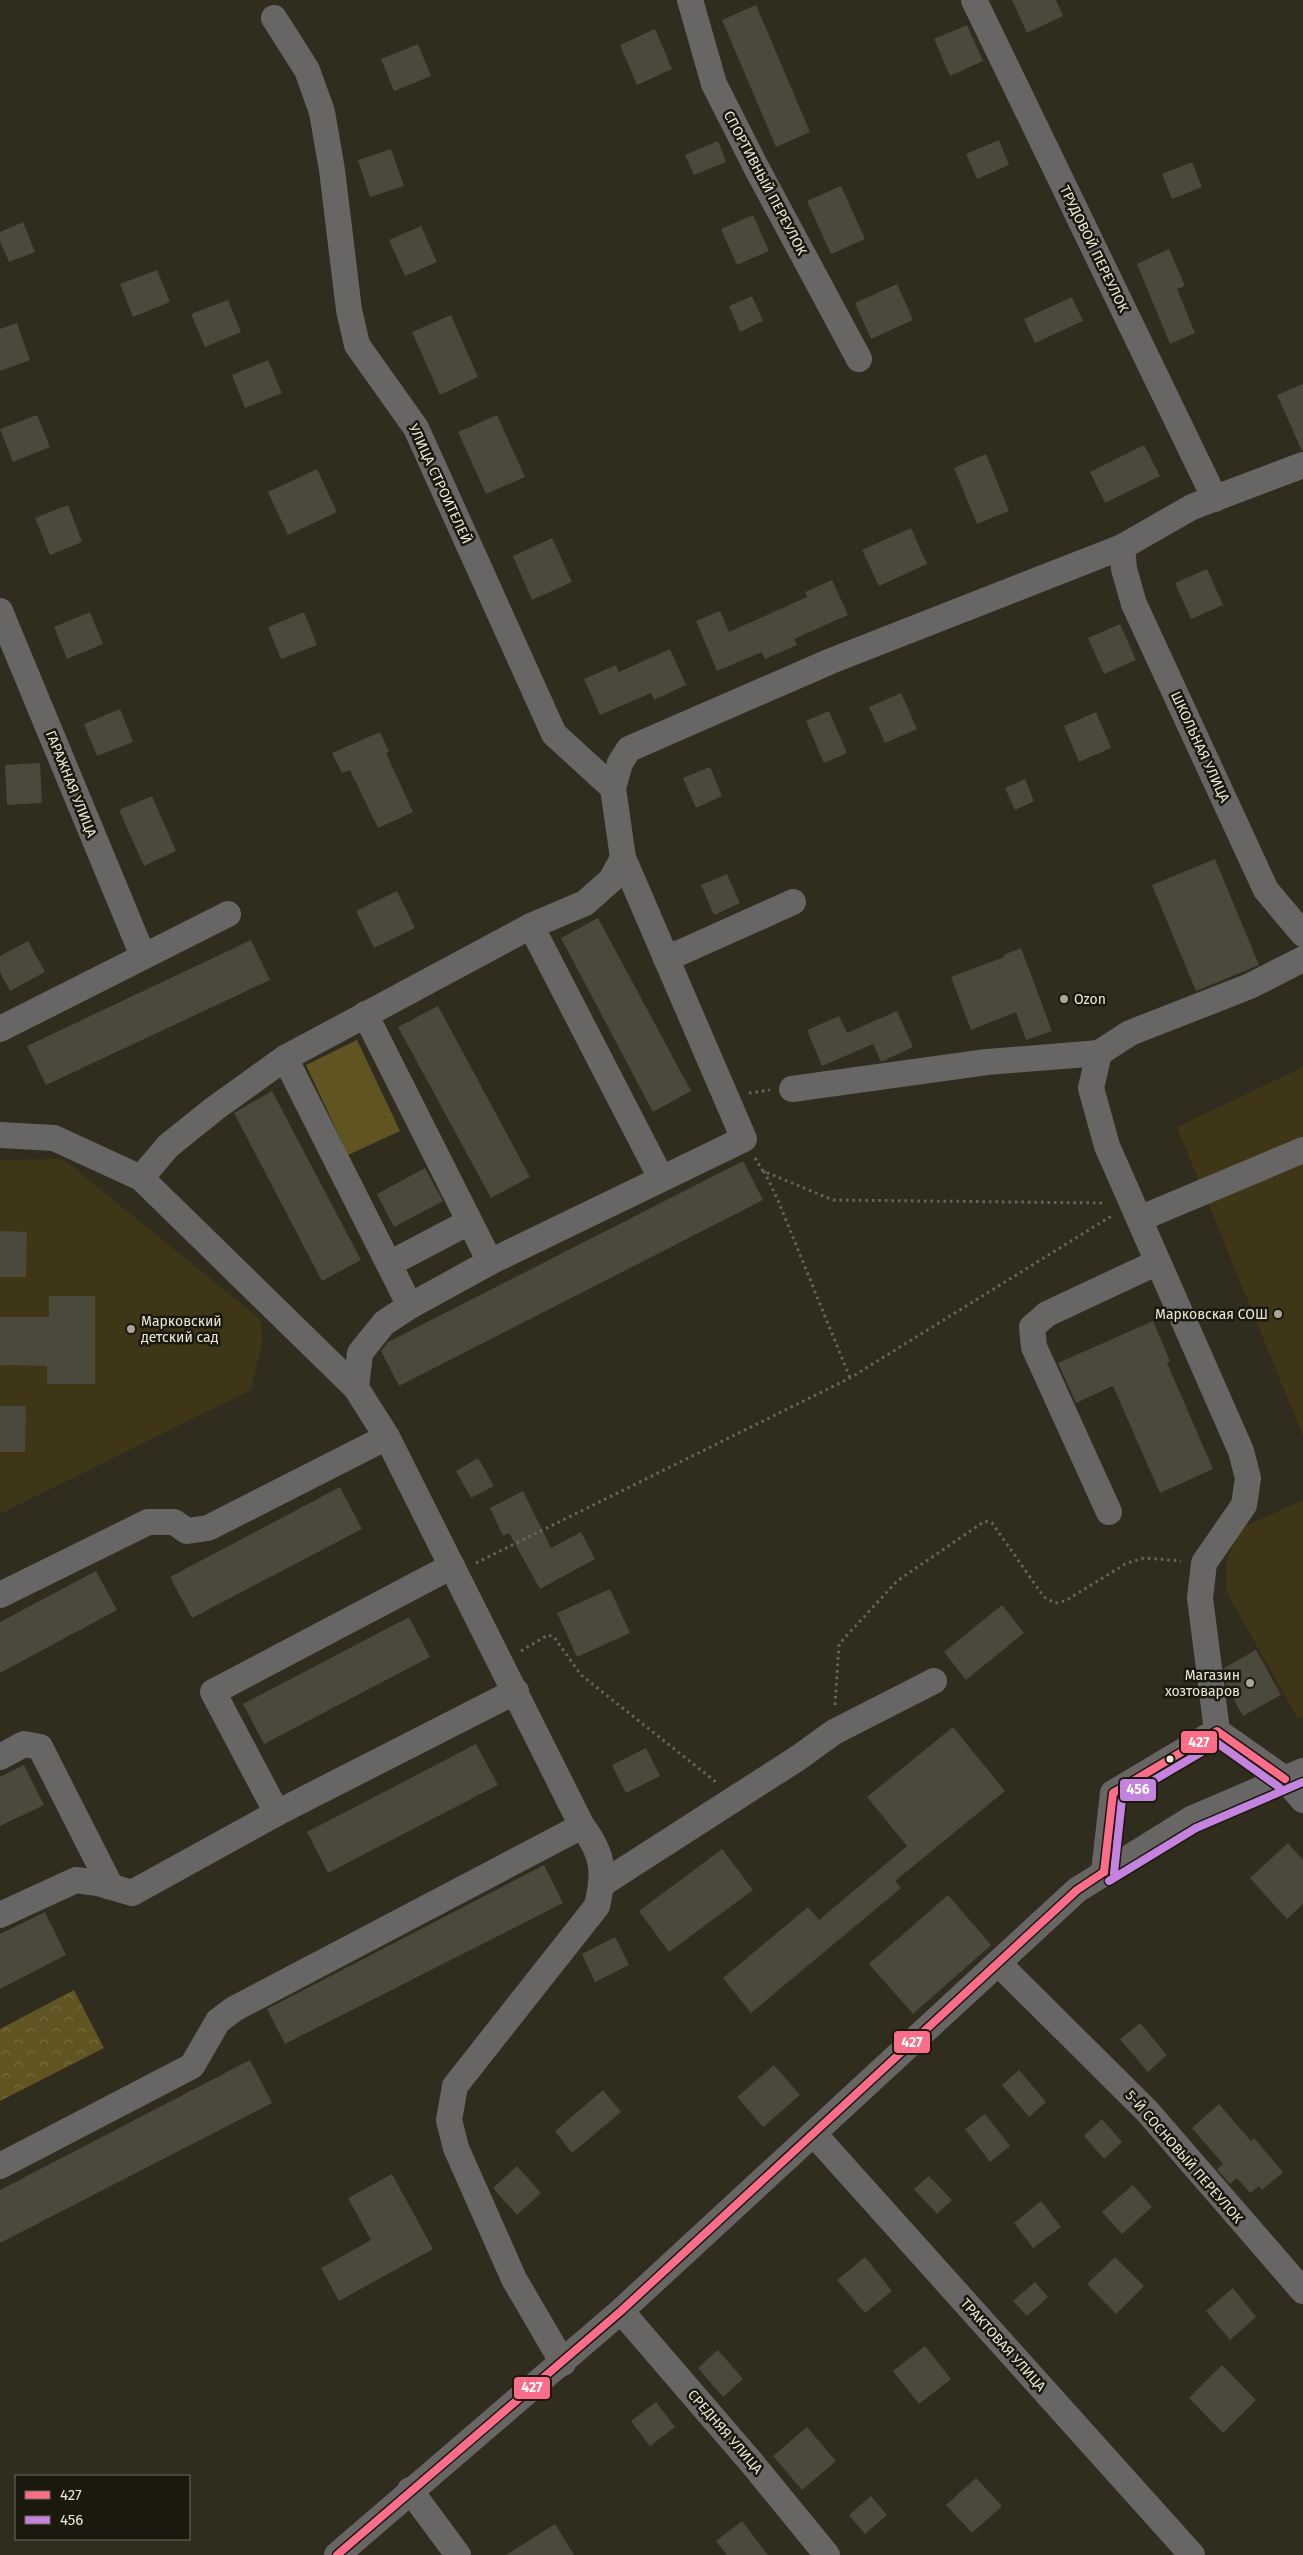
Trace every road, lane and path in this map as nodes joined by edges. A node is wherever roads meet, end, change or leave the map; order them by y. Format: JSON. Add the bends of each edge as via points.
{"nodes":[{"id":1,"x":690,"y":0,"type":"edge"},
{"id":2,"x":974,"y":0,"type":"edge"},
{"id":3,"x":274,"y":18,"type":"dead end"},
{"id":4,"x":859,"y":359,"type":"dead end"},
{"id":5,"x":1303,"y":465,"type":"edge"},
{"id":6,"x":1215,"y":498,"type":"junction"},
{"id":7,"x":1122,"y":548,"type":"junction"},
{"id":8,"x":0,"y":610,"type":"edge"},
{"id":9,"x":613,"y":788,"type":"junction"},
{"id":10,"x":623,"y":858,"type":"junction"},
{"id":11,"x":793,"y":902,"type":"dead end"},
{"id":12,"x":228,"y":914,"type":"dead end"},
{"id":13,"x":531,"y":926,"type":"junction"},
{"id":14,"x":1303,"y":934,"type":"edge"},
{"id":15,"x":143,"y":956,"type":"junction"},
{"id":16,"x":666,"y":958,"type":"junction"},
{"id":17,"x":1303,"y":958,"type":"edge"},
{"id":18,"x":365,"y":1014,"type":"junction"},
{"id":19,"x":0,"y":1028,"type":"edge"},
{"id":20,"x":1099,"y":1053,"type":"junction"},
{"id":21,"x":285,"y":1058,"type":"junction"},
{"id":22,"x":792,"y":1089,"type":"joint"},
{"id":23,"x":726,"y":1099,"type":"junction"},
{"id":24,"x":0,"y":1135,"type":"edge"},
{"id":25,"x":744,"y":1139,"type":"junction"},
{"id":26,"x":1303,"y":1150,"type":"edge"},
{"id":27,"x":763,"y":1171,"type":"junction"},
{"id":28,"x":141,"y":1178,"type":"junction"},
{"id":29,"x":660,"y":1178,"type":"junction"},
{"id":30,"x":1136,"y":1211,"type":"junction"},
{"id":31,"x":469,"y":1222,"type":"junction"},
{"id":32,"x":490,"y":1262,"type":"junction"},
{"id":33,"x":1158,"y":1262,"type":"junction"},
{"id":34,"x":389,"y":1264,"type":"junction"},
{"id":35,"x":410,"y":1306,"type":"junction"},
{"id":36,"x":850,"y":1378,"type":"junction"},
{"id":37,"x":356,"y":1388,"type":"junction"},
{"id":38,"x":387,"y":1437,"type":"junction"},
{"id":39,"x":1109,"y":1512,"type":"dead end"},
{"id":40,"x":1204,"y":1563,"type":"junction"},
{"id":41,"x":454,"y":1570,"type":"junction"},
{"id":42,"x":0,"y":1594,"type":"edge"},
{"id":43,"x":501,"y":1662,"type":"junction"},
{"id":44,"x":934,"y":1681,"type":"dead end"},
{"id":45,"x":516,"y":1691,"type":"junction"},
{"id":46,"x":1217,"y":1731,"type":"junction"},
{"id":47,"x":834,"y":1732,"type":"junction"},
{"id":48,"x":0,"y":1757,"type":"edge"},
{"id":49,"x":1294,"y":1775,"type":"edge"},
{"id":50,"x":736,"y":1798,"type":"junction"},
{"id":51,"x":1303,"y":1800,"type":"edge"},
{"id":52,"x":277,"y":1813,"type":"junction"},
{"id":53,"x":582,"y":1826,"type":"junction"},
{"id":54,"x":1104,"y":1872,"type":"junction"},
{"id":55,"x":602,"y":1884,"type":"junction"},
{"id":56,"x":111,"y":1887,"type":"junction"},
{"id":57,"x":0,"y":1915,"type":"edge"},
{"id":58,"x":998,"y":1963,"type":"junction"},
{"id":59,"x":814,"y":2134,"type":"junction"},
{"id":60,"x":0,"y":2166,"type":"edge"},
{"id":61,"x":1303,"y":2291,"type":"edge"},
{"id":62,"x":621,"y":2311,"type":"junction"},
{"id":63,"x":563,"y":2363,"type":"junction"},
{"id":64,"x":410,"y":2490,"type":"junction"},
{"id":65,"x":337,"y":2555,"type":"edge"},
{"id":66,"x":458,"y":2555,"type":"edge"},
{"id":67,"x":827,"y":2555,"type":"edge"},
{"id":68,"x":1192,"y":2555,"type":"edge"}],
"edges":[{"from":1,"to":4,"type":"street","name":"СПОРТИВНЫЙ ПЕРЕУЛОК","via":[[714,84]]},
{"from":2,"to":6,"type":"street","name":"ТРУДОВОЙ ПЕРЕУЛОК"},
{"from":3,"to":9,"type":"street","name":"УЛИЦА СТРОИТЕЛЕЙ","via":[[307,70],[322,112],[349,310],[357,345],[416,428],[554,734]]},
{"from":5,"to":6,"type":"street"},
{"from":6,"to":7,"type":"street"},
{"from":7,"to":9,"type":"street","via":[[831,662],[648,739],[629,749],[620,763]]},
{"from":7,"to":14,"type":"street","name":"ШКОЛЬНАЯ УЛИЦА","via":[[1134,604],[1266,890]]},
{"from":8,"to":15,"type":"street","name":"ГАРАЖНАЯ УЛИЦА"},
{"from":9,"to":10,"type":"street"},
{"from":10,"to":13,"type":"street","via":[[610,880],[585,903]]},
{"from":10,"to":16,"type":"street"},
{"from":11,"to":16,"type":"street"},
{"from":12,"to":15,"type":"street"},
{"from":13,"to":18,"type":"street"},
{"from":13,"to":29,"type":"street"},
{"from":15,"to":19,"type":"street"},
{"from":16,"to":23,"type":"street"},
{"from":17,"to":20,"type":"street","via":[[1250,986],[1130,1033]]},
{"from":18,"to":21,"type":"street"},
{"from":18,"to":31,"type":"street"},
{"from":20,"to":22,"type":"street","via":[[987,1062]]},
{"from":20,"to":30,"type":"street","via":[[1091,1088],[1107,1146]]},
{"from":21,"to":28,"type":"street","via":[[168,1146]]},
{"from":21,"to":34,"type":"street"},
{"from":22,"to":23,"type":"path","via":[[761,1090]]},
{"from":23,"to":25,"type":"street"},
{"from":24,"to":28,"type":"street","via":[[54,1138]]},
{"from":25,"to":27,"type":"path"},
{"from":25,"to":29,"type":"street"},
{"from":26,"to":30,"type":"street"},
{"from":27,"to":30,"type":"path","via":[[833,1200]]},
{"from":27,"to":36,"type":"path"},
{"from":28,"to":37,"type":"street"},
{"from":29,"to":32,"type":"street"},
{"from":30,"to":33,"type":"street"},
{"from":30,"to":36,"type":"path"},
{"from":31,"to":32,"type":"street"},
{"from":31,"to":34,"type":"street"},
{"from":32,"to":35,"type":"street"},
{"from":33,"to":39,"type":"street","via":[[1047,1314],[1032,1327],[1034,1347]]},
{"from":33,"to":40,"type":"street","via":[[1241,1451],[1248,1478],[1244,1505]]},
{"from":34,"to":35,"type":"street"},
{"from":35,"to":37,"type":"street","via":[[384,1323],[360,1353]]},
{"from":36,"to":41,"type":"path"},
{"from":37,"to":38,"type":"street"},
{"from":38,"to":41,"type":"street"},
{"from":38,"to":42,"type":"street","via":[[208,1528],[186,1531],[174,1522],[148,1522]]},
{"from":40,"to":46,"type":"street","via":[[1200,1598]]},
{"from":40,"to":47,"type":"path","via":[[1144,1558],[1127,1563],[1065,1601],[1055,1603],[1044,1597],[992,1523],[985,1521],[898,1581],[838,1644]]},
{"from":41,"to":43,"type":"street"},
{"from":41,"to":52,"type":"street","via":[[213,1692]]},
{"from":43,"to":45,"type":"street"},
{"from":43,"to":50,"type":"path","via":[[548,1635],[554,1637],[581,1675]]},
{"from":44,"to":47,"type":"street"},
{"from":45,"to":52,"type":"street"},
{"from":45,"to":53,"type":"street"},
{"from":46,"to":49,"type":"street"},
{"from":46,"to":54,"type":"street","via":[[1113,1794]]},
{"from":47,"to":50,"type":"street"},
{"from":48,"to":56,"type":"street","via":[[24,1744],[40,1747]]},
{"from":49,"to":51,"type":"street"},
{"from":49,"to":54,"type":"street","via":[[1191,1819]]},
{"from":50,"to":55,"type":"street"},
{"from":52,"to":56,"type":"street","via":[[132,1893]]},
{"from":53,"to":55,"type":"street","via":[[594,1842],[602,1863]]},
{"from":53,"to":60,"type":"street","via":[[234,2009],[218,2021],[192,2066]]},
{"from":54,"to":58,"type":"street","via":[[1078,1890]]},
{"from":55,"to":63,"type":"street","via":[[597,1906],[455,2086],[450,2120],[456,2148],[514,2279]]},
{"from":56,"to":57,"type":"street","via":[[76,1880]]},
{"from":58,"to":59,"type":"street"},
{"from":58,"to":61,"type":"street","name":"5-Й СОСНОВЫЙ ПЕРЕУЛОК","via":[[1147,2111]]},
{"from":59,"to":62,"type":"street"},
{"from":59,"to":68,"type":"street","name":"ТРАКТОВАЯ УЛИЦА"},
{"from":62,"to":63,"type":"street"},
{"from":62,"to":67,"type":"street","name":"СРЕДНЯЯ УЛИЦА"},
{"from":63,"to":64,"type":"street"},
{"from":64,"to":65,"type":"street"},
{"from":64,"to":66,"type":"street"}]}
